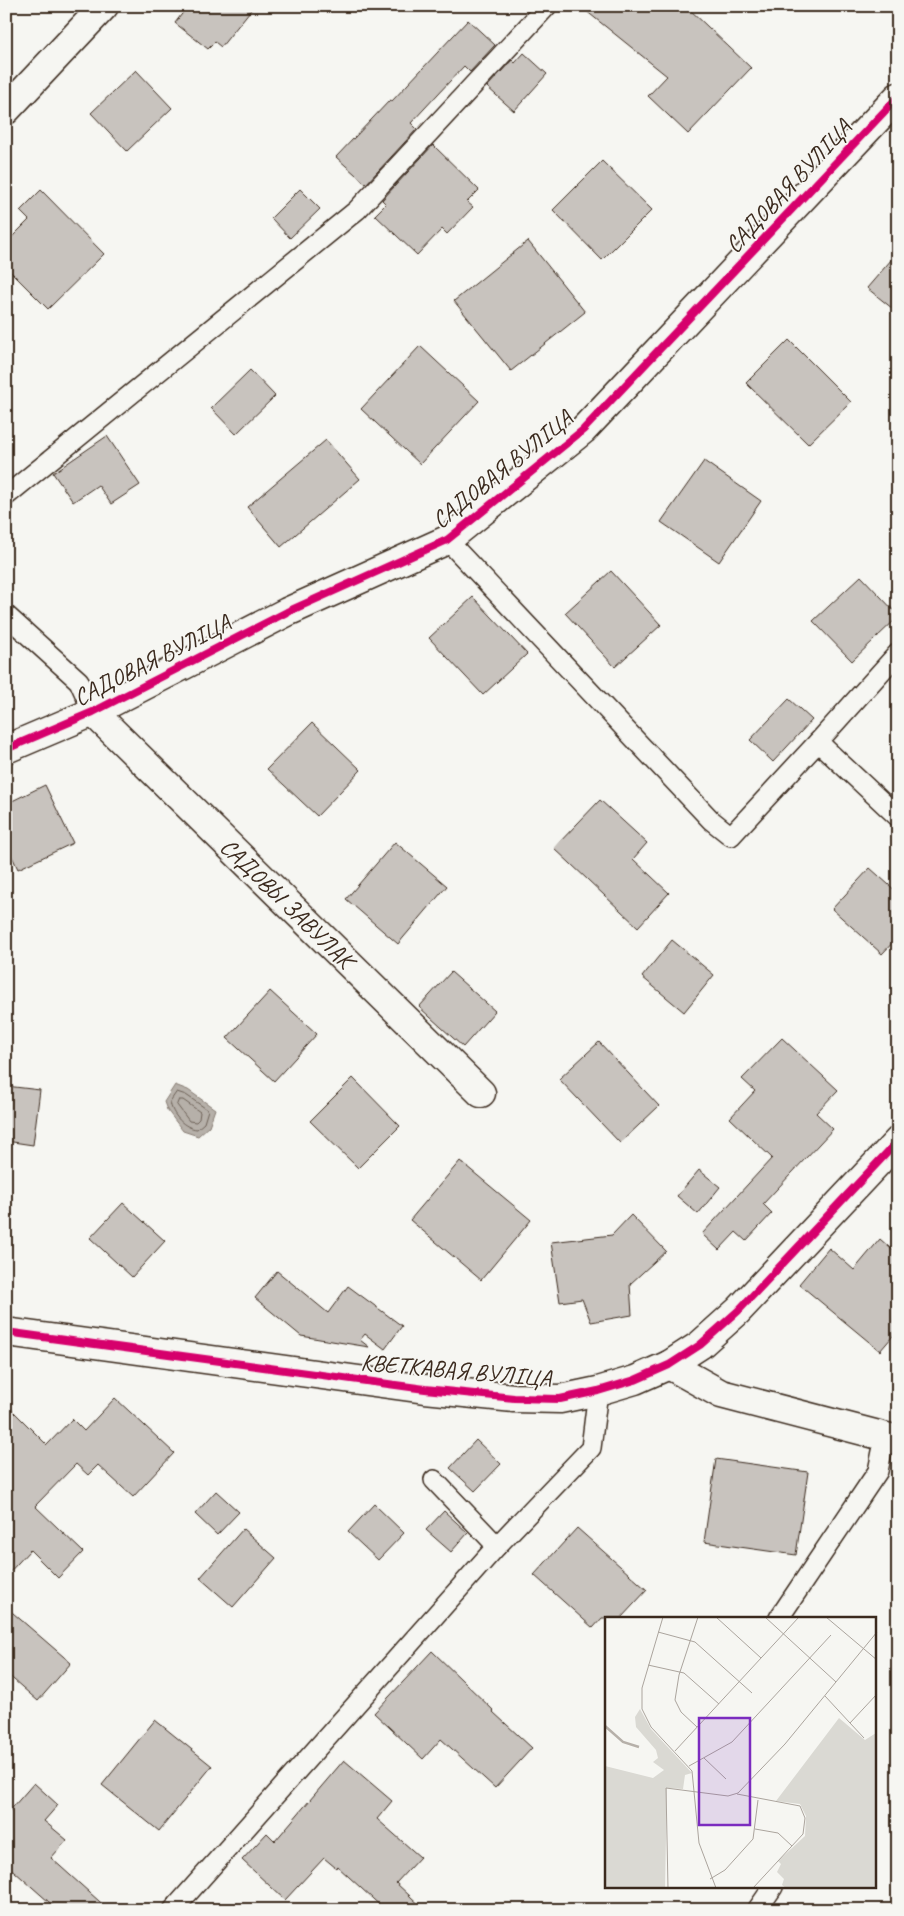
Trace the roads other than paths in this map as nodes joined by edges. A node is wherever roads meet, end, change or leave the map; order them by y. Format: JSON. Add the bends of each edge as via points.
{"nodes":[{"id":1,"x":104,"y":6,"type":"edge"},
{"id":2,"x":547,"y":6,"type":"edge"},
{"id":3,"x":898,"y":97,"type":"edge"},
{"id":4,"x":6,"y":110,"type":"edge"},
{"id":5,"x":6,"y":496,"type":"edge"},
{"id":6,"x":447,"y":540,"type":"junction"},
{"id":7,"x":6,"y":615,"type":"edge"},
{"id":8,"x":898,"y":654,"type":"edge"},
{"id":9,"x":93,"y":712,"type":"junction"},
{"id":10,"x":818,"y":742,"type":"junction"},
{"id":11,"x":6,"y":749,"type":"edge"},
{"id":12,"x":898,"y":816,"type":"edge"},
{"id":13,"x":481,"y":1093,"type":"dead end"},
{"id":14,"x":898,"y":1141,"type":"edge"},
{"id":15,"x":6,"y":1332,"type":"edge"},
{"id":16,"x":670,"y":1365,"type":"junction"},
{"id":17,"x":598,"y":1391,"type":"junction"},
{"id":18,"x":891,"y":1438,"type":"edge"},
{"id":19,"x":434,"y":1480,"type":"dead end"},
{"id":20,"x":497,"y":1546,"type":"junction"},
{"id":21,"x":780,"y":1617,"type":"edge"},
{"id":22,"x":772,"y":1888,"type":"edge"},
{"id":23,"x":173,"y":1910,"type":"edge"},
{"id":24,"x":756,"y":1910,"type":"edge"}],
"edges":[{"from":1,"to":4,"type":"street"},
{"from":2,"to":5,"type":"lane","via":[[357,210]]},
{"from":3,"to":6,"type":"street","name":"САДОВАЯ ВУЛІЦА","via":[[583,430]]},
{"from":6,"to":9,"type":"street","name":"САДОВАЯ ВУЛІЦА","via":[[287,612]]},
{"from":6,"to":10,"type":"lane","via":[[711,820],[731,836]]},
{"from":7,"to":9,"type":"lane","via":[[79,681]]},
{"from":8,"to":10,"type":"lane"},
{"from":9,"to":11,"type":"street","name":"САДОВАЯ ВУЛІЦА"},
{"from":9,"to":13,"type":"street","name":"САДОВЫ ЗАВУЛАК"},
{"from":10,"to":12,"type":"lane"},
{"from":14,"to":16,"type":"street","name":"КВЕТКАВАЯ ВУЛІЦА","via":[[738,1311],[700,1346]]},
{"from":15,"to":17,"type":"street","name":"КВЕТКАВАЯ ВУЛІЦА","via":[[425,1389],[514,1398],[560,1399]]},
{"from":16,"to":17,"type":"street","name":"КВЕТКАВАЯ ВУЛІЦА"},
{"from":16,"to":18,"type":"street","via":[[721,1394]]},
{"from":17,"to":20,"type":"lane","via":[[591,1448]]},
{"from":18,"to":21,"type":"lane","via":[[878,1471]]},
{"from":19,"to":20,"type":"lane"},
{"from":20,"to":23,"type":"lane"},
{"from":22,"to":24,"type":"lane"}]}
